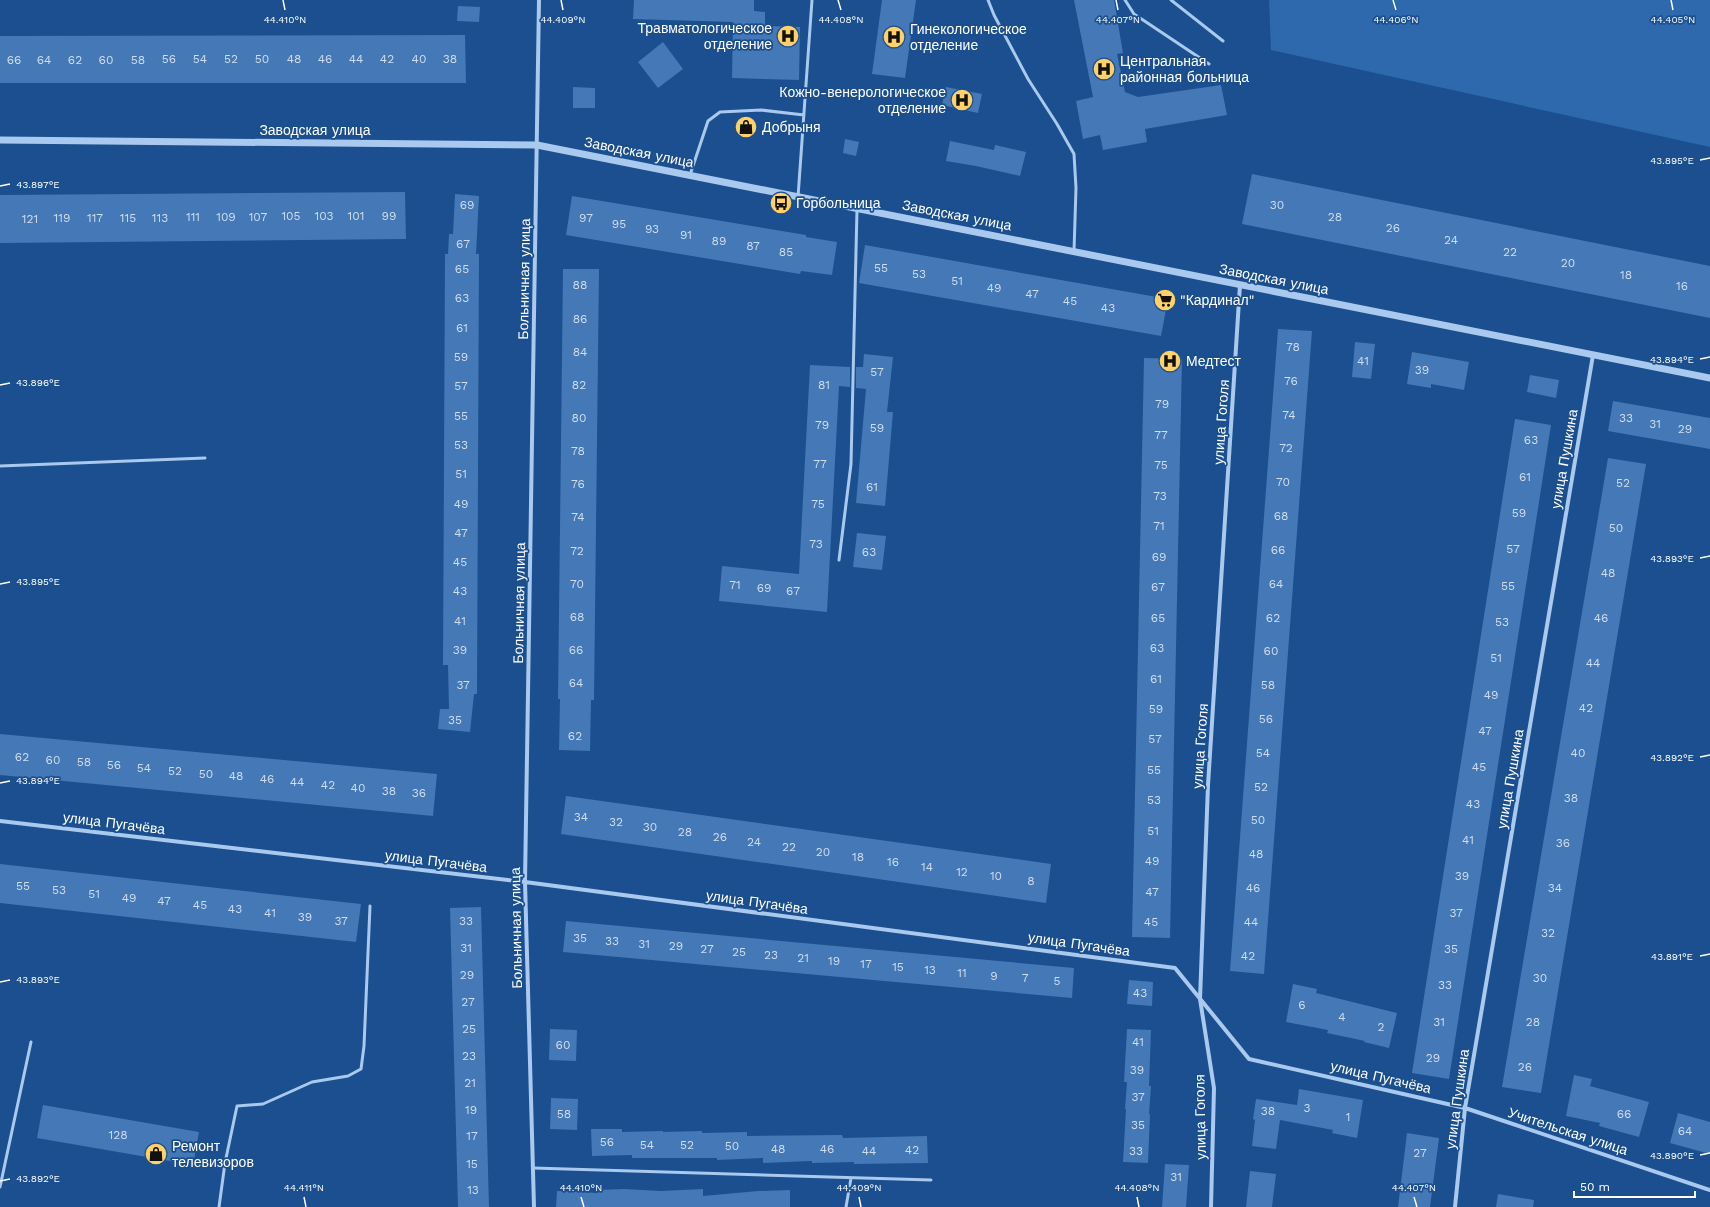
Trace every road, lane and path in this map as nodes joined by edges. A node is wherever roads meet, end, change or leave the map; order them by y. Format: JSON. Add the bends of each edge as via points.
{"nodes":[{"id":1,"x":539,"y":0,"type":"edge"},
{"id":2,"x":812,"y":0,"type":"edge"},
{"id":3,"x":988,"y":0,"type":"edge"},
{"id":4,"x":1125,"y":0,"type":"edge"},
{"id":5,"x":1171,"y":0,"type":"edge"},
{"id":6,"x":1223,"y":41,"type":"dead end"},
{"id":7,"x":1209,"y":64,"type":"dead end"},
{"id":8,"x":804,"y":115,"type":"junction"},
{"id":9,"x":0,"y":140,"type":"edge"},
{"id":10,"x":537,"y":145,"type":"junction"},
{"id":11,"x":690,"y":175,"type":"junction"},
{"id":12,"x":798,"y":197,"type":"junction"},
{"id":13,"x":857,"y":209,"type":"junction"},
{"id":14,"x":1074,"y":252,"type":"junction"},
{"id":15,"x":1240,"y":285,"type":"junction"},
{"id":16,"x":1593,"y":355,"type":"junction"},
{"id":17,"x":1710,"y":378,"type":"edge"},
{"id":18,"x":205,"y":458,"type":"dead end"},
{"id":19,"x":0,"y":466,"type":"edge"},
{"id":20,"x":839,"y":560,"type":"dead end"},
{"id":21,"x":0,"y":821,"type":"edge"},
{"id":22,"x":525,"y":882,"type":"junction"},
{"id":23,"x":370,"y":906,"type":"dead end"},
{"id":24,"x":1200,"y":999,"type":"junction"},
{"id":25,"x":31,"y":1042,"type":"dead end"},
{"id":26,"x":1466,"y":1108,"type":"junction"},
{"id":27,"x":534,"y":1168,"type":"junction"},
{"id":28,"x":851,"y":1178,"type":"junction"},
{"id":29,"x":931,"y":1180,"type":"dead end"},
{"id":30,"x":0,"y":1187,"type":"edge"},
{"id":31,"x":1710,"y":1190,"type":"edge"},
{"id":32,"x":218,"y":1207,"type":"edge"},
{"id":33,"x":534,"y":1207,"type":"edge"},
{"id":34,"x":846,"y":1207,"type":"edge"},
{"id":35,"x":1211,"y":1207,"type":"edge"},
{"id":36,"x":1455,"y":1207,"type":"edge"}],
"edges":[{"from":1,"to":10,"type":"street","name":"Больничная улица"},
{"from":2,"to":8,"type":"lane"},
{"from":3,"to":14,"type":"lane","via":[[1028,79],[1074,154]]},
{"from":4,"to":7,"type":"lane","via":[[1134,14]]},
{"from":5,"to":6,"type":"lane"},
{"from":8,"to":11,"type":"lane","via":[[761,110],[720,112],[708,122]]},
{"from":8,"to":12,"type":"lane"},
{"from":9,"to":10,"type":"street","name":"Заводская улица"},
{"from":10,"to":11,"type":"street","name":"Заводская улица"},
{"from":10,"to":22,"type":"street","name":"Больничная улица"},
{"from":11,"to":12,"type":"street","name":"Заводская улица"},
{"from":12,"to":13,"type":"street","name":"Заводская улица"},
{"from":13,"to":14,"type":"street","name":"Заводская улица"},
{"from":13,"to":20,"type":"lane","via":[[850,464]]},
{"from":14,"to":15,"type":"street","name":"Заводская улица"},
{"from":15,"to":16,"type":"street","name":"Заводская улица"},
{"from":15,"to":24,"type":"street","name":"улица Гоголя","via":[[1208,785]]},
{"from":16,"to":17,"type":"street","name":"Заводская улица"},
{"from":16,"to":26,"type":"street","name":"улица Пушкина"},
{"from":18,"to":19,"type":"lane"},
{"from":21,"to":22,"type":"street","name":"улица Пугачёва"},
{"from":22,"to":24,"type":"street","name":"улица Пугачёва","via":[[1175,968]]},
{"from":22,"to":27,"type":"street","name":"Больничная улица"},
{"from":23,"to":32,"type":"lane","via":[[361,1069],[348,1076],[312,1082],[263,1104],[237,1106]]},
{"from":24,"to":26,"type":"street","name":"улица Пугачёва","via":[[1249,1059]]},
{"from":24,"to":35,"type":"street","name":"улица Гоголя","via":[[1214,1088]]},
{"from":25,"to":30,"type":"lane"},
{"from":26,"to":31,"type":"street","name":"Учительская улица"},
{"from":26,"to":36,"type":"street","name":"улица Пушкина"},
{"from":27,"to":28,"type":"lane"},
{"from":27,"to":33,"type":"street","name":"Больничная улица"},
{"from":28,"to":29,"type":"lane"},
{"from":28,"to":34,"type":"lane"}]}
